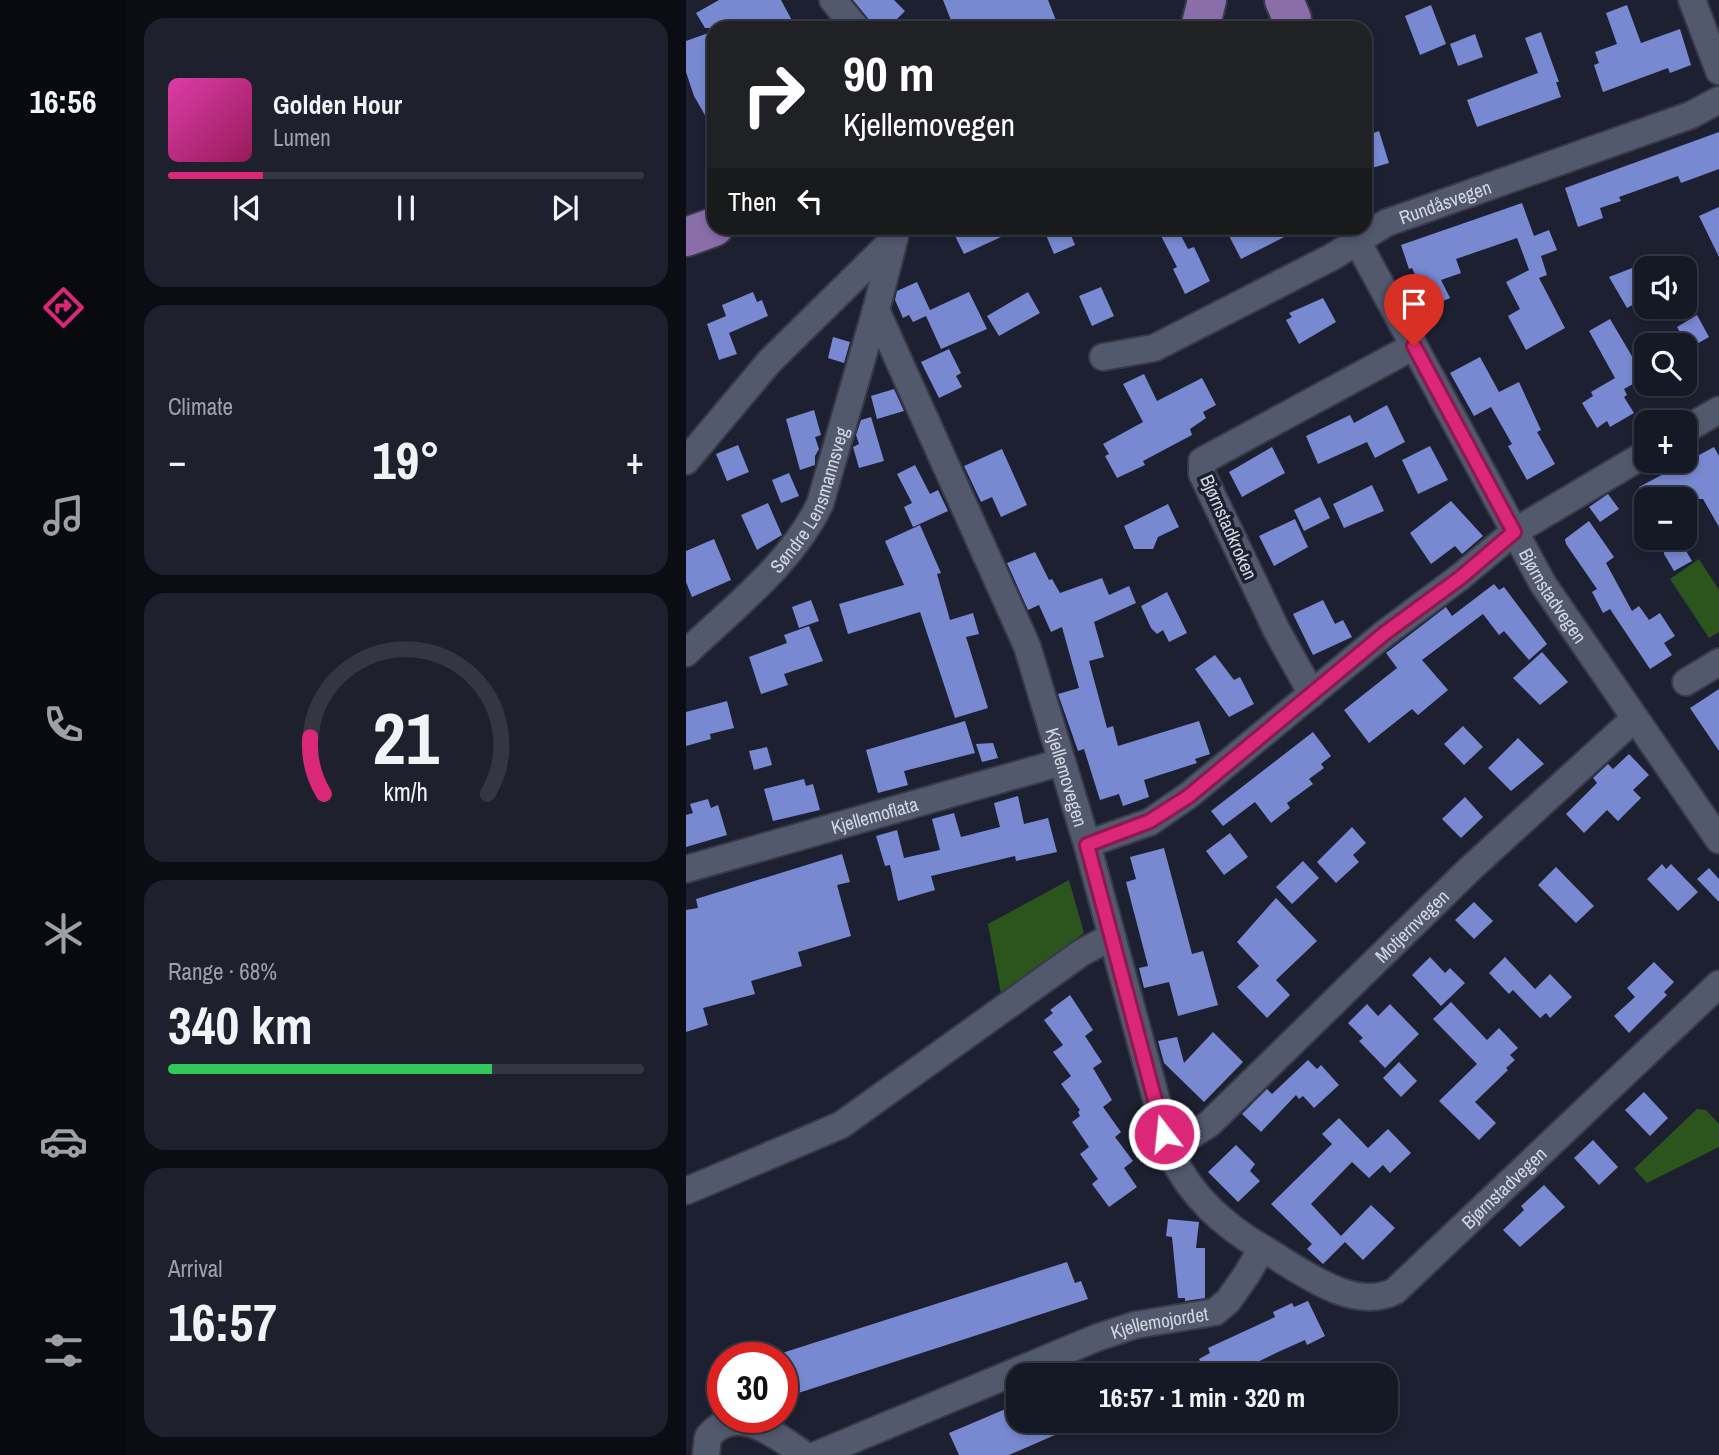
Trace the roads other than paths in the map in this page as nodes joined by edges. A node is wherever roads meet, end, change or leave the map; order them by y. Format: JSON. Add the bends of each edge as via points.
{"nodes":[{"id":1,"x":833,"y":0,"type":"edge"},
{"id":2,"x":1208,"y":0,"type":"edge"},
{"id":3,"x":1692,"y":0,"type":"edge"},
{"id":4,"x":850,"y":21,"type":"edge"},
{"id":5,"x":1202,"y":21,"type":"edge"},
{"id":6,"x":1719,"y":71,"type":"edge"},
{"id":7,"x":1719,"y":100,"type":"edge"},
{"id":8,"x":1372,"y":227,"type":"edge"},
{"id":9,"x":707,"y":230,"type":"edge"},
{"id":10,"x":894,"y":235,"type":"edge"},
{"id":11,"x":895,"y":235,"type":"edge"},
{"id":12,"x":1351,"y":235,"type":"edge"},
{"id":13,"x":1354,"y":235,"type":"edge"},
{"id":14,"x":686,"y":237,"type":"edge"},
{"id":15,"x":876,"y":310,"type":"junction"},
{"id":16,"x":1414,"y":346,"type":"junction"},
{"id":17,"x":1103,"y":357,"type":"dead end"},
{"id":18,"x":1719,"y":410,"type":"edge"},
{"id":19,"x":1697,"y":423,"type":"edge"},
{"id":20,"x":686,"y":461,"type":"edge"},
{"id":21,"x":1634,"y":461,"type":"edge"},
{"id":22,"x":1514,"y":532,"type":"junction"},
{"id":23,"x":686,"y":653,"type":"edge"},
{"id":24,"x":1719,"y":662,"type":"edge"},
{"id":25,"x":1686,"y":682,"type":"dead end"},
{"id":26,"x":1312,"y":694,"type":"junction"},
{"id":27,"x":1635,"y":718,"type":"junction"},
{"id":28,"x":1062,"y":762,"type":"junction"},
{"id":29,"x":1719,"y":840,"type":"edge"},
{"id":30,"x":1087,"y":845,"type":"junction"},
{"id":31,"x":686,"y":869,"type":"edge"},
{"id":32,"x":1111,"y":937,"type":"junction"},
{"id":33,"x":1719,"y":984,"type":"edge"},
{"id":34,"x":1190,"y":1136,"type":"dead end"},
{"id":35,"x":686,"y":1191,"type":"edge"},
{"id":36,"x":1262,"y":1248,"type":"junction"},
{"id":37,"x":706,"y":1455,"type":"edge"},
{"id":38,"x":805,"y":1455,"type":"edge"},
{"id":39,"x":816,"y":1455,"type":"edge"}],
"edges":[{"from":1,"to":4,"type":"street"},
{"from":2,"to":5,"type":"highway"},
{"from":3,"to":6,"type":"street"},
{"from":7,"to":8,"type":"street","name":"Rundåsvegen","via":[[1691,115]]},
{"from":9,"to":14,"type":"highway"},
{"from":10,"to":20,"type":"street","via":[[769,362]]},
{"from":11,"to":15,"type":"street"},
{"from":12,"to":17,"type":"street","name":"Rundåsvegen","via":[[1320,263],[1154,348]]},
{"from":13,"to":16,"type":"street","name":"Bjørnstadvegen"},
{"from":15,"to":23,"type":"street","name":"Søndre Lensmannsveg","via":[[820,504],[807,530],[789,554]]},
{"from":15,"to":28,"type":"street","name":"Kjellemovegen","via":[[1027,646]]},
{"from":16,"to":22,"type":"street","name":"Bjørnstadvegen"},
{"from":16,"to":26,"type":"street","name":"Bjørnstadkroken","via":[[1202,461],[1202,474],[1238,551]]},
{"from":18,"to":19,"type":"street"},
{"from":21,"to":22,"type":"street","name":"Kjellemovegen"},
{"from":22,"to":26,"type":"street","name":"Kjellemovegen"},
{"from":22,"to":27,"type":"street","name":"Bjørnstadvegen","via":[[1543,584]]},
{"from":24,"to":25,"type":"street"},
{"from":26,"to":30,"type":"street","name":"Kjellemovegen","via":[[1189,796],[1150,821]]},
{"from":27,"to":29,"type":"street","name":"Bjørnstadvegen"},
{"from":27,"to":34,"type":"street","name":"Motjernvegen","via":[[1471,868],[1209,1125]]},
{"from":28,"to":30,"type":"street","name":"Kjellemovegen"},
{"from":28,"to":31,"type":"street","name":"Kjellemoflata"},
{"from":30,"to":32,"type":"street"},
{"from":32,"to":35,"type":"street","via":[[1081,953],[841,1125]]},
{"from":32,"to":36,"type":"street","via":[[1176,1166],[1206,1207]]},
{"from":33,"to":36,"type":"street","name":"Bjørnstadvegen","via":[[1395,1291],[1361,1298]]},
{"from":36,"to":39,"type":"street","name":"Kjellemojordet","via":[[1215,1312],[1135,1325],[1096,1338]]},
{"from":37,"to":38,"type":"street","via":[[708,1437],[722,1423],[732,1422],[762,1428]]}]}
